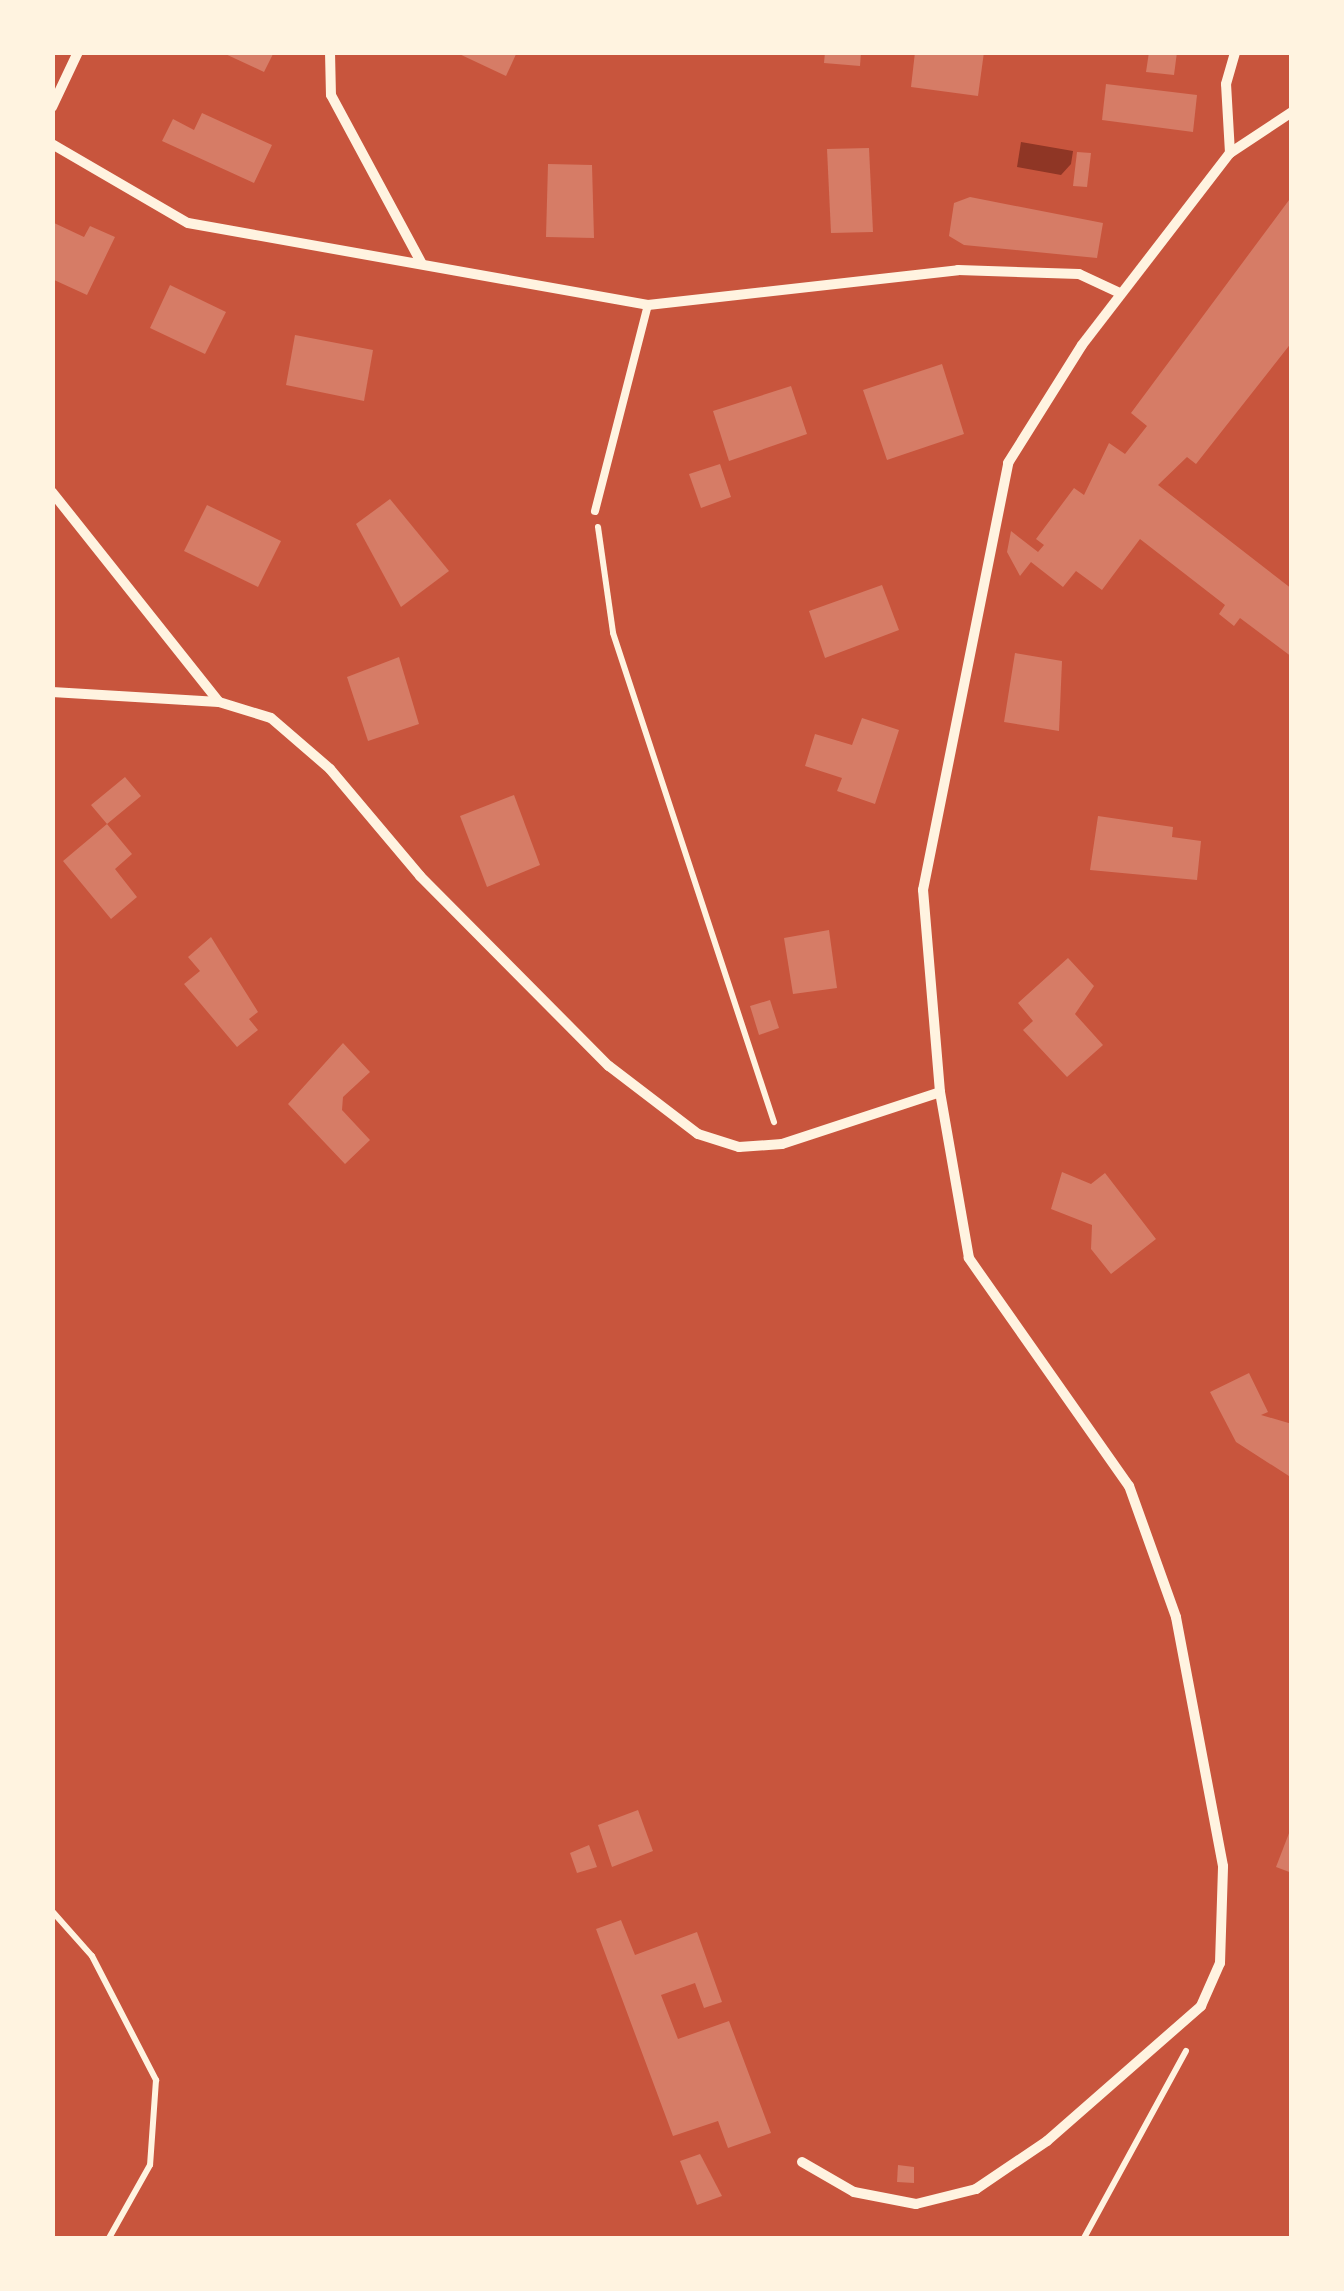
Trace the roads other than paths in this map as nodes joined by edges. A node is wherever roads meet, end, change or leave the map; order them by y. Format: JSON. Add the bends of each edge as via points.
{"nodes":[{"id":1,"x":78,"y":52,"type":"edge"},
{"id":2,"x":330,"y":52,"type":"edge"},
{"id":3,"x":1235,"y":52,"type":"edge"},
{"id":4,"x":52,"y":107,"type":"edge"},
{"id":5,"x":1292,"y":112,"type":"edge"},
{"id":6,"x":52,"y":144,"type":"edge"},
{"id":7,"x":1230,"y":153,"type":"junction"},
{"id":8,"x":421,"y":262,"type":"junction"},
{"id":9,"x":1120,"y":293,"type":"junction"},
{"id":10,"x":648,"y":305,"type":"junction"},
{"id":11,"x":52,"y":492,"type":"edge"},
{"id":12,"x":595,"y":511,"type":"road end"},
{"id":13,"x":52,"y":692,"type":"edge"},
{"id":14,"x":220,"y":702,"type":"junction"},
{"id":15,"x":940,"y":1092,"type":"junction"},
{"id":16,"x":802,"y":2162,"type":"dead end"}],
"edges":[{"from":1,"to":4,"type":"street"},
{"from":2,"to":8,"type":"street","via":[[331,95]]},
{"from":3,"to":7,"type":"street"},
{"from":5,"to":7,"type":"street"},
{"from":6,"to":8,"type":"street","via":[[188,223]]},
{"from":7,"to":9,"type":"street"},
{"from":8,"to":10,"type":"street"},
{"from":9,"to":10,"type":"street","via":[[1079,274],[958,270]]},
{"from":9,"to":15,"type":"street","via":[[1008,463],[962,664],[922,890]]},
{"from":10,"to":12,"type":"lane"},
{"from":11,"to":14,"type":"street"},
{"from":13,"to":14,"type":"street"},
{"from":14,"to":15,"type":"street","via":[[270,718],[330,769],[420,876],[609,1066],[698,1134],[739,1148],[782,1144]]},
{"from":15,"to":16,"type":"street","via":[[969,1258],[1129,1486],[1176,1617],[1223,1866],[1220,1963],[1202,2006],[1047,2141],[976,2189],[916,2204],[854,2192]]}]}
